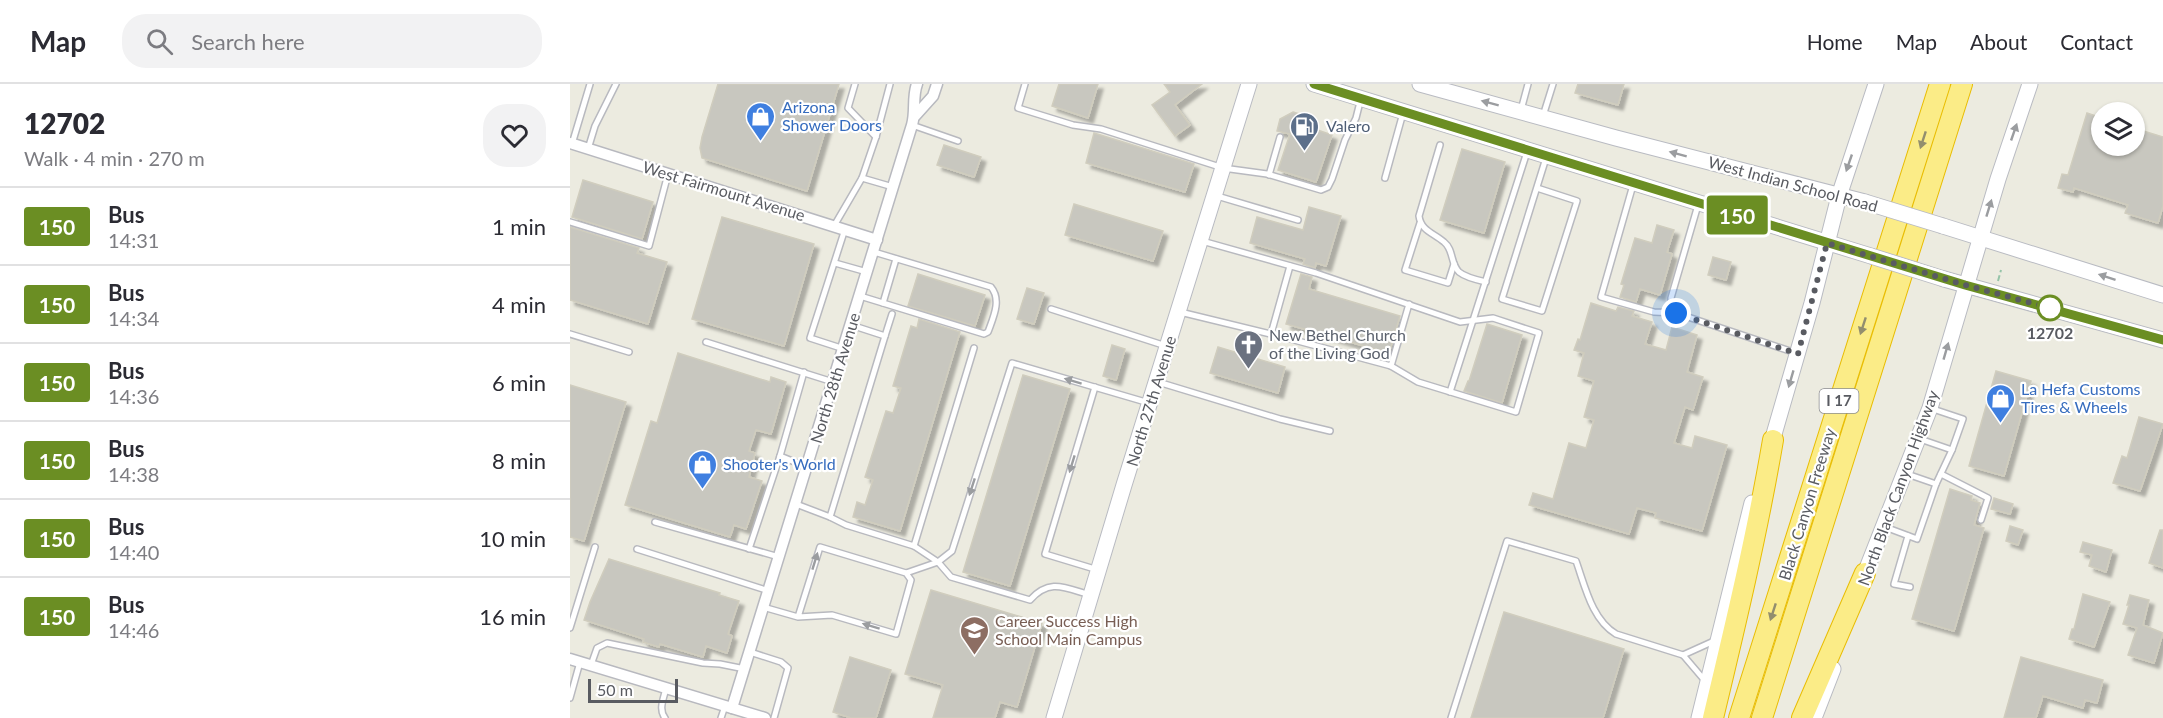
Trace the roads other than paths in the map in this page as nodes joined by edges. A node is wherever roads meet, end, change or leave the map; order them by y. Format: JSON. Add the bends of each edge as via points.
{"nodes":[{"id":1,"x":590,"y":84,"type":"edge"},
{"id":2,"x":616,"y":84,"type":"edge"},
{"id":3,"x":855,"y":84,"type":"edge"},
{"id":4,"x":890,"y":84,"type":"edge"},
{"id":5,"x":916,"y":84,"type":"edge"},
{"id":6,"x":937,"y":84,"type":"edge"},
{"id":7,"x":1025,"y":84,"type":"edge"},
{"id":8,"x":1249,"y":84,"type":"edge"},
{"id":9,"x":1314,"y":84,"type":"edge"},
{"id":10,"x":1424,"y":84,"type":"edge"},
{"id":11,"x":1528,"y":84,"type":"edge"},
{"id":12,"x":1553,"y":84,"type":"edge"},
{"id":13,"x":1876,"y":84,"type":"edge"},
{"id":14,"x":1940,"y":84,"type":"edge"},
{"id":15,"x":1962,"y":84,"type":"edge"},
{"id":16,"x":1975,"y":84,"type":"edge"},
{"id":17,"x":2030,"y":84,"type":"edge"},
{"id":18,"x":1361,"y":99,"type":"junction"},
{"id":19,"x":1520,"y":111,"type":"junction"},
{"id":20,"x":1403,"y":112,"type":"junction"},
{"id":21,"x":1543,"y":118,"type":"junction"},
{"id":22,"x":914,"y":120,"type":"junction"},
{"id":23,"x":876,"y":136,"type":"junction"},
{"id":24,"x":1280,"y":137,"type":"dead end"},
{"id":25,"x":958,"y":141,"type":"dead end"},
{"id":26,"x":571,"y":144,"type":"edge"},
{"id":27,"x":1440,"y":145,"type":"dead end"},
{"id":28,"x":588,"y":149,"type":"junction"},
{"id":29,"x":1527,"y":150,"type":"junction"},
{"id":30,"x":1546,"y":156,"type":"junction"},
{"id":31,"x":1223,"y":168,"type":"junction"},
{"id":32,"x":668,"y":174,"type":"junction"},
{"id":33,"x":1269,"y":175,"type":"junction"},
{"id":34,"x":862,"y":178,"type":"junction"},
{"id":35,"x":1385,"y":178,"type":"dead end"},
{"id":36,"x":1634,"y":183,"type":"junction"},
{"id":37,"x":893,"y":187,"type":"junction"},
{"id":38,"x":1537,"y":188,"type":"junction"},
{"id":39,"x":1215,"y":196,"type":"junction"},
{"id":40,"x":1839,"y":196,"type":"junction"},
{"id":41,"x":1699,"y":203,"type":"junction"},
{"id":42,"x":1298,"y":220,"type":"dead end"},
{"id":43,"x":570,"y":222,"type":"edge"},
{"id":44,"x":1420,"y":223,"type":"junction"},
{"id":45,"x":840,"y":228,"type":"junction"},
{"id":46,"x":1980,"y":237,"type":"junction"},
{"id":47,"x":878,"y":240,"type":"junction"},
{"id":48,"x":1201,"y":240,"type":"junction"},
{"id":49,"x":1827,"y":243,"type":"junction"},
{"id":50,"x":874,"y":252,"type":"junction"},
{"id":51,"x":896,"y":258,"type":"junction"},
{"id":52,"x":835,"y":263,"type":"junction"},
{"id":53,"x":1454,"y":264,"type":"junction"},
{"id":54,"x":1290,"y":266,"type":"junction"},
{"id":55,"x":867,"y":272,"type":"junction"},
{"id":56,"x":1486,"y":282,"type":"junction"},
{"id":57,"x":1965,"y":285,"type":"junction"},
{"id":58,"x":2163,"y":295,"type":"edge"},
{"id":59,"x":860,"y":296,"type":"junction"},
{"id":60,"x":884,"y":303,"type":"junction"},
{"id":61,"x":1409,"y":304,"type":"junction"},
{"id":62,"x":1051,"y":309,"type":"dead end"},
{"id":63,"x":1179,"y":312,"type":"junction"},
{"id":64,"x":1676,"y":313,"type":"junction"},
{"id":65,"x":892,"y":314,"type":"dead end"},
{"id":66,"x":1474,"y":320,"type":"junction"},
{"id":67,"x":851,"y":325,"type":"junction"},
{"id":68,"x":570,"y":334,"type":"edge"},
{"id":69,"x":1272,"y":334,"type":"junction"},
{"id":70,"x":885,"y":336,"type":"junction"},
{"id":71,"x":2163,"y":340,"type":"edge"},
{"id":72,"x":706,"y":342,"type":"dead end"},
{"id":73,"x":1168,"y":347,"type":"junction"},
{"id":74,"x":974,"y":348,"type":"dead end"},
{"id":75,"x":844,"y":349,"type":"junction"},
{"id":76,"x":629,"y":352,"type":"dead end"},
{"id":77,"x":1798,"y":354,"type":"junction"},
{"id":78,"x":1391,"y":366,"type":"junction"},
{"id":79,"x":804,"y":372,"type":"junction"},
{"id":80,"x":1156,"y":381,"type":"junction"},
{"id":81,"x":833,"y":382,"type":"junction"},
{"id":82,"x":1095,"y":387,"type":"junction"},
{"id":83,"x":1450,"y":392,"type":"junction"},
{"id":84,"x":1150,"y":404,"type":"junction"},
{"id":85,"x":1930,"y":408,"type":"junction"},
{"id":86,"x":1330,"y":431,"type":"dead end"},
{"id":87,"x":1918,"y":439,"type":"junction"},
{"id":88,"x":1773,"y":440,"type":"junction"},
{"id":89,"x":1952,"y":450,"type":"junction"},
{"id":90,"x":780,"y":456,"type":"junction"},
{"id":91,"x":807,"y":467,"type":"junction"},
{"id":92,"x":1905,"y":474,"type":"junction"},
{"id":93,"x":1941,"y":474,"type":"junction"},
{"id":94,"x":1936,"y":484,"type":"junction"},
{"id":95,"x":796,"y":504,"type":"junction"},
{"id":96,"x":830,"y":517,"type":"junction"},
{"id":97,"x":1982,"y":520,"type":"dead end"},
{"id":98,"x":655,"y":522,"type":"dead end"},
{"id":99,"x":1884,"y":526,"type":"junction"},
{"id":100,"x":1908,"y":536,"type":"junction"},
{"id":101,"x":914,"y":546,"type":"junction"},
{"id":102,"x":595,"y":547,"type":"dead end"},
{"id":103,"x":637,"y":549,"type":"dead end"},
{"id":104,"x":749,"y":549,"type":"junction"},
{"id":105,"x":779,"y":557,"type":"junction"},
{"id":106,"x":938,"y":562,"type":"junction"},
{"id":107,"x":1099,"y":570,"type":"junction"},
{"id":108,"x":906,"y":573,"type":"junction"},
{"id":109,"x":1864,"y":573,"type":"junction"},
{"id":110,"x":1910,"y":587,"type":"dead end"},
{"id":111,"x":769,"y":591,"type":"junction"},
{"id":112,"x":1091,"y":596,"type":"junction"},
{"id":113,"x":764,"y":607,"type":"junction"},
{"id":114,"x":798,"y":617,"type":"junction"},
{"id":115,"x":570,"y":628,"type":"edge"},
{"id":116,"x":1718,"y":639,"type":"junction"},
{"id":117,"x":750,"y":652,"type":"junction"},
{"id":118,"x":1683,"y":656,"type":"junction"},
{"id":119,"x":580,"y":662,"type":"edge"},
{"id":120,"x":744,"y":669,"type":"junction"},
{"id":121,"x":1707,"y":684,"type":"junction"},
{"id":122,"x":666,"y":688,"type":"junction"},
{"id":123,"x":570,"y":698,"type":"edge"},
{"id":124,"x":728,"y":707,"type":"junction"},
{"id":125,"x":747,"y":716,"type":"edge"},
{"id":126,"x":665,"y":718,"type":"edge"},
{"id":127,"x":721,"y":718,"type":"edge"},
{"id":128,"x":765,"y":718,"type":"edge"},
{"id":129,"x":774,"y":718,"type":"edge"},
{"id":130,"x":1054,"y":718,"type":"edge"},
{"id":131,"x":1450,"y":718,"type":"edge"},
{"id":132,"x":1699,"y":718,"type":"edge"},
{"id":133,"x":1713,"y":718,"type":"edge"},
{"id":134,"x":1739,"y":718,"type":"edge"},
{"id":135,"x":1762,"y":718,"type":"edge"},
{"id":136,"x":1775,"y":718,"type":"edge"},
{"id":137,"x":1802,"y":718,"type":"edge"},
{"id":138,"x":1814,"y":718,"type":"edge"}],
"edges":[{"from":1,"to":26,"type":"lane"},
{"from":2,"to":28,"type":"lane"},
{"from":3,"to":23,"type":"lane","via":[[848,108]]},
{"from":4,"to":23,"type":"lane"},
{"from":5,"to":22,"type":"street","name":"North 28th Avenue"},
{"from":6,"to":22,"type":"street","name":"North 28th Avenue","via":[[933,96]]},
{"from":7,"to":31,"type":"lane","via":[[1018,108],[1101,129]]},
{"from":8,"to":31,"type":"main road","name":"North 27th Avenue"},
{"from":9,"to":18,"type":"main road"},
{"from":19,"to":10,"type":"main road","name":"West Indian School Road","one_way":true},
{"from":11,"to":19,"type":"lane"},
{"from":12,"to":21,"type":"lane"},
{"from":13,"to":40,"type":"main road","one_way":true},
{"from":14,"to":134,"type":"highway","name":"Black Canyon Freeway","number":"I 17","one_way":true},
{"from":15,"to":135,"type":"highway"},
{"from":16,"to":136,"type":"highway","name":"Black Canyon Freeway","number":"I 17"},
{"from":46,"to":17,"type":"main road","name":"North Black Canyon Highway","one_way":true},
{"from":18,"to":20,"type":"main road"},
{"from":18,"to":33,"type":"lane","via":[[1328,187],[1316,189]]},
{"from":19,"to":21,"type":"main road","name":"West Indian School Road"},
{"from":20,"to":29,"type":"main road"},
{"from":20,"to":35,"type":"lane"},
{"from":40,"to":21,"type":"main road","name":"West Indian School Road","one_way":true},
{"from":22,"to":25,"type":"lane"},
{"from":22,"to":37,"type":"street","name":"North 28th Avenue"},
{"from":23,"to":34,"type":"lane"},
{"from":24,"to":33,"type":"lane"},
{"from":26,"to":28,"type":"street","name":"West Fairmount Avenue"},
{"from":27,"to":44,"type":"lane"},
{"from":28,"to":32,"type":"street","name":"West Fairmount Avenue"},
{"from":29,"to":30,"type":"main road"},
{"from":29,"to":56,"type":"lane"},
{"from":30,"to":36,"type":"main road"},
{"from":30,"to":38,"type":"lane"},
{"from":31,"to":33,"type":"lane"},
{"from":31,"to":39,"type":"main road","name":"North 27th Avenue"},
{"from":32,"to":43,"type":"lane","via":[[648,246]]},
{"from":32,"to":45,"type":"street","name":"West Fairmount Avenue"},
{"from":34,"to":37,"type":"lane"},
{"from":34,"to":45,"type":"lane"},
{"from":36,"to":41,"type":"main road"},
{"from":36,"to":64,"type":"lane","via":[[1601,297],[1654,312]]},
{"from":37,"to":47,"type":"street","name":"North 28th Avenue"},
{"from":38,"to":38,"type":"lane","via":[[1502,299],[1542,311],[1577,201]]},
{"from":39,"to":42,"type":"lane"},
{"from":39,"to":48,"type":"main road","name":"North 27th Avenue"},
{"from":40,"to":46,"type":"main road","name":"West Indian School Road","bridge":true},
{"from":40,"to":49,"type":"main road"},
{"from":41,"to":49,"type":"main road"},
{"from":41,"to":64,"type":"lane","via":[[1671,298]]},
{"from":44,"to":53,"type":"lane","via":[[1445,243]]},
{"from":44,"to":53,"type":"lane","via":[[1405,270],[1448,283]]},
{"from":45,"to":47,"type":"street","name":"West Fairmount Avenue"},
{"from":45,"to":52,"type":"lane"},
{"from":46,"to":57,"type":"main road","name":"North Black Canyon Highway"},
{"from":58,"to":46,"type":"main road","name":"West Indian School Road","one_way":true},
{"from":47,"to":50,"type":"street","name":"North 28th Avenue"},
{"from":48,"to":54,"type":"lane"},
{"from":48,"to":63,"type":"main road","name":"North 27th Avenue"},
{"from":49,"to":57,"type":"main road","bridge":true},
{"from":49,"to":77,"type":"main road"},
{"from":50,"to":51,"type":"lane"},
{"from":50,"to":55,"type":"street","name":"North 28th Avenue"},
{"from":51,"to":60,"type":"lane"},
{"from":51,"to":60,"type":"lane","via":[[991,287],[996,309],[984,334]]},
{"from":52,"to":55,"type":"lane"},
{"from":52,"to":75,"type":"lane","via":[[810,338]]},
{"from":53,"to":56,"type":"lane","via":[[1460,273]]},
{"from":54,"to":61,"type":"lane"},
{"from":54,"to":69,"type":"lane"},
{"from":55,"to":59,"type":"street","name":"North 28th Avenue"},
{"from":56,"to":66,"type":"lane"},
{"from":57,"to":71,"type":"main road"},
{"from":85,"to":57,"type":"main road","name":"North Black Canyon Highway","one_way":true},
{"from":59,"to":60,"type":"lane"},
{"from":59,"to":67,"type":"street","name":"North 28th Avenue"},
{"from":61,"to":66,"type":"lane","via":[[1460,321]]},
{"from":61,"to":78,"type":"lane"},
{"from":62,"to":73,"type":"lane"},
{"from":63,"to":69,"type":"lane"},
{"from":63,"to":73,"type":"main road","name":"North 27th Avenue"},
{"from":64,"to":77,"type":"lane"},
{"from":65,"to":70,"type":"lane"},
{"from":66,"to":83,"type":"lane"},
{"from":66,"to":83,"type":"lane","via":[[1493,318],[1539,333],[1516,412]]},
{"from":67,"to":70,"type":"lane"},
{"from":67,"to":75,"type":"street","name":"North 28th Avenue"},
{"from":68,"to":76,"type":"lane"},
{"from":69,"to":78,"type":"lane"},
{"from":70,"to":96,"type":"lane"},
{"from":72,"to":79,"type":"lane"},
{"from":73,"to":80,"type":"main road","name":"North 27th Avenue"},
{"from":74,"to":101,"type":"lane"},
{"from":75,"to":81,"type":"street","name":"North 28th Avenue"},
{"from":77,"to":88,"type":"main road","one_way":true},
{"from":78,"to":83,"type":"lane","via":[[1418,382]]},
{"from":79,"to":81,"type":"lane"},
{"from":79,"to":90,"type":"lane"},
{"from":80,"to":84,"type":"main road","name":"North 27th Avenue"},
{"from":80,"to":86,"type":"lane"},
{"from":81,"to":91,"type":"street","name":"North 28th Avenue"},
{"from":82,"to":84,"type":"lane"},
{"from":82,"to":106,"type":"lane","one_way":true,"via":[[1012,363],[952,551]]},
{"from":82,"to":107,"type":"lane","one_way":true,"via":[[1045,554]]},
{"from":84,"to":107,"type":"main road","name":"North 27th Avenue"},
{"from":85,"to":87,"type":"main road","name":"North Black Canyon Highway"},
{"from":85,"to":89,"type":"lane","via":[[1963,419]]},
{"from":87,"to":89,"type":"lane"},
{"from":87,"to":92,"type":"main road","name":"North Black Canyon Highway"},
{"from":88,"to":116,"type":"main road","via":[[1752,502]]},
{"from":88,"to":133,"type":"highway","via":[[1744,590]]},
{"from":89,"to":93,"type":"lane"},
{"from":90,"to":91,"type":"lane"},
{"from":90,"to":104,"type":"lane"},
{"from":91,"to":95,"type":"street","name":"North 28th Avenue"},
{"from":92,"to":94,"type":"lane"},
{"from":92,"to":99,"type":"main road","name":"North Black Canyon Highway"},
{"from":93,"to":94,"type":"lane"},
{"from":93,"to":97,"type":"lane","via":[[1988,498]]},
{"from":94,"to":100,"type":"lane","via":[[1917,539]]},
{"from":95,"to":96,"type":"lane"},
{"from":95,"to":105,"type":"street","name":"North 28th Avenue"},
{"from":96,"to":101,"type":"lane"},
{"from":98,"to":104,"type":"lane"},
{"from":99,"to":100,"type":"lane"},
{"from":99,"to":109,"type":"main road","name":"North Black Canyon Highway"},
{"from":100,"to":110,"type":"lane","via":[[1894,584]]},
{"from":101,"to":106,"type":"lane"},
{"from":102,"to":115,"type":"lane"},
{"from":103,"to":111,"type":"lane"},
{"from":104,"to":105,"type":"lane"},
{"from":105,"to":111,"type":"street","name":"North 28th Avenue"},
{"from":106,"to":108,"type":"lane"},
{"from":106,"to":112,"type":"lane","via":[[951,577],[1030,600],[1048,586]]},
{"from":107,"to":112,"type":"main road","name":"North 27th Avenue"},
{"from":114,"to":108,"type":"lane","one_way":true,"via":[[820,547]]},
{"from":108,"to":114,"type":"lane","one_way":true,"via":[[911,580],[896,634],[832,615]]},
{"from":109,"to":137,"type":"highway"},
{"from":109,"to":138,"type":"main road","name":"North Black Canyon Highway","via":[[1846,635]]},
{"from":111,"to":113,"type":"street","name":"North 28th Avenue"},
{"from":112,"to":130,"type":"main road","name":"North 27th Avenue"},
{"from":113,"to":114,"type":"lane"},
{"from":113,"to":117,"type":"street","name":"North 28th Avenue"},
{"from":116,"to":118,"type":"lane"},
{"from":116,"to":121,"type":"main road"},
{"from":117,"to":120,"type":"street","name":"North 28th Avenue"},
{"from":117,"to":129,"type":"lane","via":[[788,668]]},
{"from":118,"to":121,"type":"lane"},
{"from":118,"to":131,"type":"lane","via":[[1606,628],[1588,596],[1576,561],[1507,541]]},
{"from":119,"to":120,"type":"lane","via":[[607,643]]},
{"from":119,"to":122,"type":"street"},
{"from":119,"to":123,"type":"lane"},
{"from":120,"to":124,"type":"street","name":"North 28th Avenue"},
{"from":121,"to":132,"type":"main road"},
{"from":122,"to":124,"type":"street"},
{"from":122,"to":126,"type":"lane","via":[[661,707]]},
{"from":124,"to":125,"type":"street"},
{"from":124,"to":127,"type":"lane"},
{"from":125,"to":128,"type":"street"}]}
